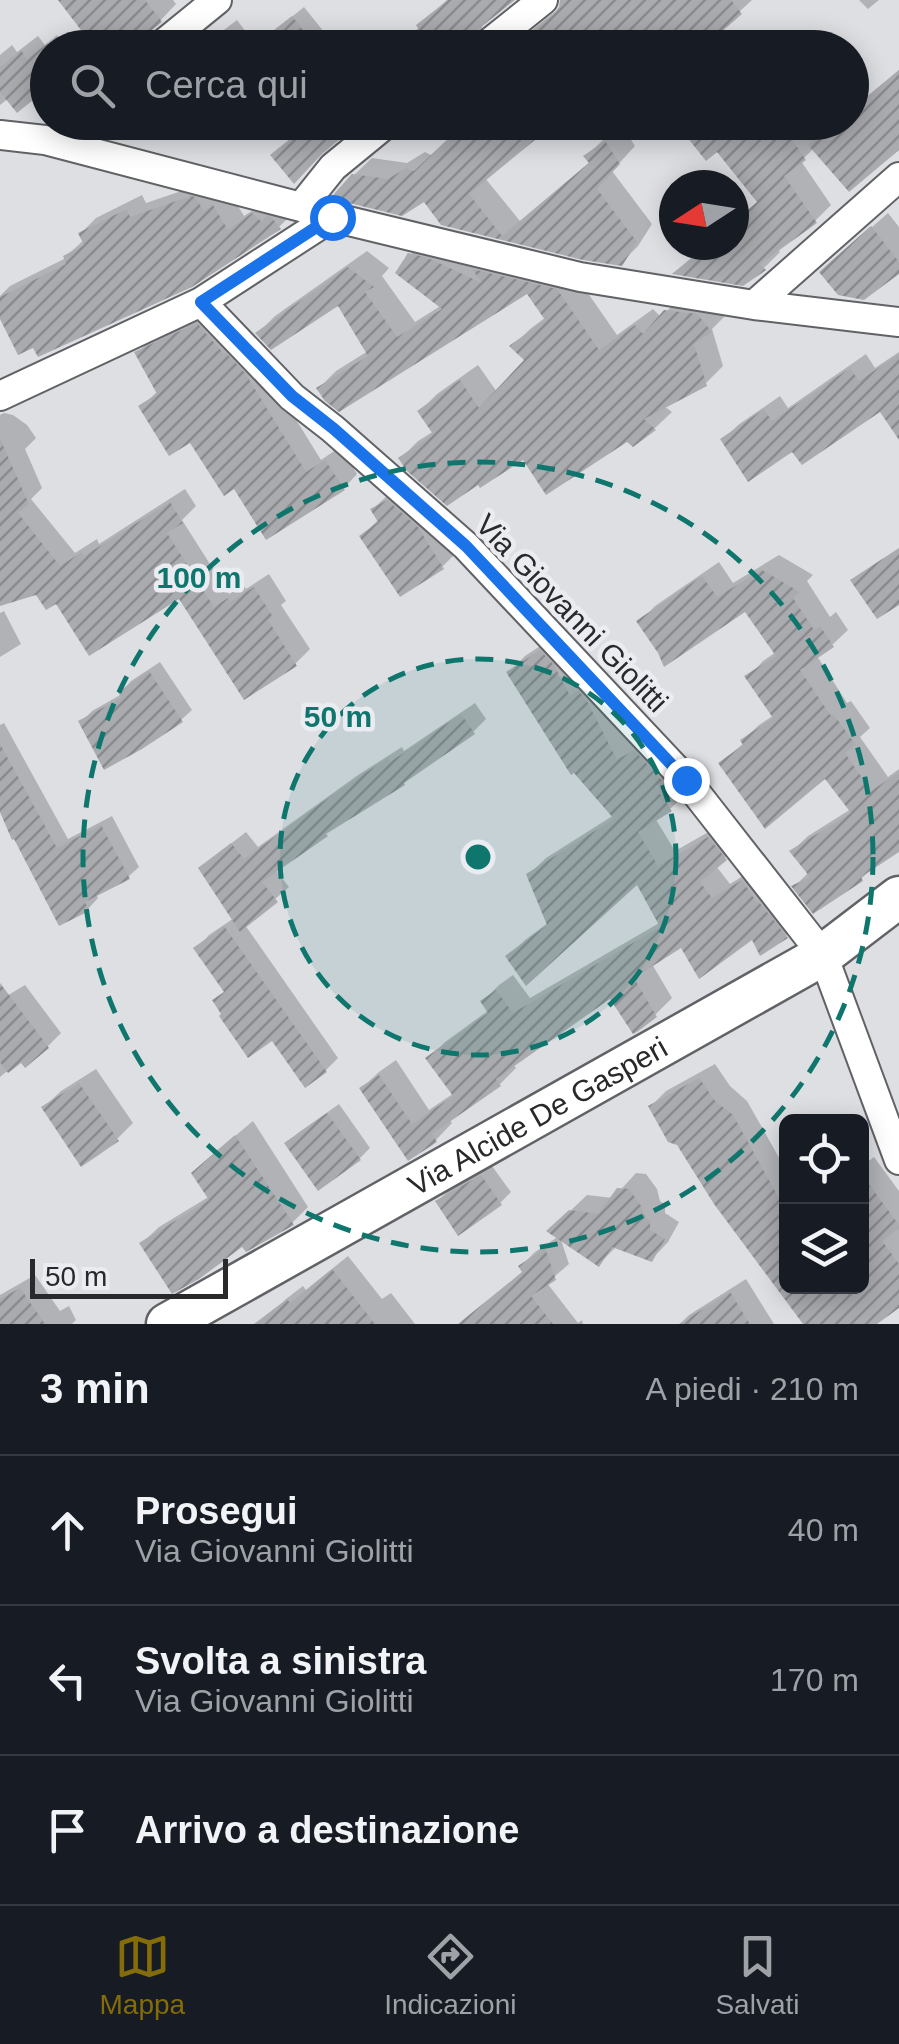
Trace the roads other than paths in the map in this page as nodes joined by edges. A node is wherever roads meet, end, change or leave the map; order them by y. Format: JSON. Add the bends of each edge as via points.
{"nodes":[{"id":1,"x":217,"y":0,"type":"edge"},
{"id":2,"x":542,"y":0,"type":"edge"},
{"id":3,"x":180,"y":30,"type":"edge"},
{"id":4,"x":505,"y":30,"type":"edge"},
{"id":5,"x":30,"y":133,"type":"edge"},
{"id":6,"x":0,"y":135,"type":"edge"},
{"id":7,"x":85,"y":140,"type":"edge"},
{"id":8,"x":366,"y":140,"type":"edge"},
{"id":9,"x":899,"y":178,"type":"edge"},
{"id":10,"x":300,"y":207,"type":"junction"},
{"id":11,"x":332,"y":217,"type":"junction"},
{"id":12,"x":201,"y":302,"type":"junction"},
{"id":13,"x":754,"y":305,"type":"junction"},
{"id":14,"x":899,"y":322,"type":"edge"},
{"id":15,"x":0,"y":396,"type":"edge"},
{"id":16,"x":899,"y":897,"type":"edge"},
{"id":17,"x":823,"y":955,"type":"junction"},
{"id":18,"x":899,"y":1160,"type":"edge"},
{"id":19,"x":167,"y":1324,"type":"edge"}],
"edges":[{"from":1,"to":3,"type":"street"},
{"from":2,"to":4,"type":"street"},
{"from":5,"to":6,"type":"street"},
{"from":7,"to":10,"type":"street"},
{"from":8,"to":10,"type":"street","via":[[333,166]]},
{"from":9,"to":13,"type":"street"},
{"from":10,"to":11,"type":"street"},
{"from":11,"to":12,"type":"street"},
{"from":11,"to":13,"type":"street","via":[[580,277]]},
{"from":12,"to":15,"type":"street"},
{"from":12,"to":17,"type":"street","name":"Via Giovanni Giolitti","via":[[292,396],[466,546],[686,780]]},
{"from":13,"to":14,"type":"street"},
{"from":16,"to":17,"type":"main road","name":"Via Alcide De Gasperi"},
{"from":17,"to":18,"type":"street","name":"Via Giovanni Giolitti"},
{"from":17,"to":19,"type":"main road","name":"Via Alcide De Gasperi"}]}
